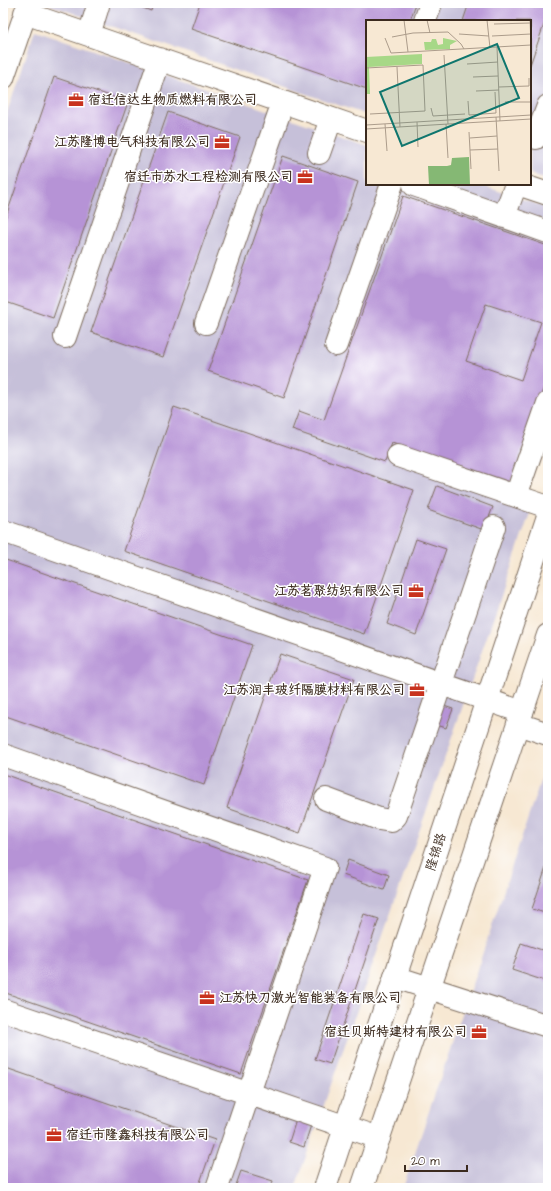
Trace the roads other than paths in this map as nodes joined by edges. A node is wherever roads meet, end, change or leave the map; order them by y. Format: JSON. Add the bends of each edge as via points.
{"nodes":[{"id":1,"x":431,"y":3,"type":"edge"},
{"id":2,"x":98,"y":6,"type":"dead end"},
{"id":3,"x":27,"y":8,"type":"edge"},
{"id":4,"x":425,"y":20,"type":"edge"},
{"id":5,"x":89,"y":35,"type":"junction"},
{"id":6,"x":160,"y":60,"type":"junction"},
{"id":7,"x":3,"y":75,"type":"edge"},
{"id":8,"x":282,"y":102,"type":"junction"},
{"id":9,"x":548,"y":106,"type":"edge"},
{"id":10,"x":331,"y":119,"type":"junction"},
{"id":11,"x":366,"y":131,"type":"edge"},
{"id":12,"x":536,"y":138,"type":"dead end"},
{"id":13,"x":319,"y":153,"type":"dead end"},
{"id":14,"x":392,"y":185,"type":"edge"},
{"id":15,"x":417,"y":185,"type":"edge"},
{"id":16,"x":517,"y":185,"type":"edge"},
{"id":17,"x":520,"y":185,"type":"edge"},
{"id":18,"x":548,"y":194,"type":"edge"},
{"id":19,"x":504,"y":217,"type":"junction"},
{"id":20,"x":548,"y":232,"type":"edge"},
{"id":21,"x":206,"y":323,"type":"dead end"},
{"id":22,"x":65,"y":337,"type":"dead end"},
{"id":23,"x":336,"y":345,"type":"dead end"},
{"id":24,"x":548,"y":403,"type":"edge"},
{"id":25,"x":398,"y":456,"type":"dead end"},
{"id":26,"x":516,"y":496,"type":"junction"},
{"id":27,"x":548,"y":507,"type":"edge"},
{"id":28,"x":548,"y":516,"type":"edge"},
{"id":29,"x":494,"y":527,"type":"dead end"},
{"id":30,"x":3,"y":532,"type":"edge"},
{"id":31,"x":548,"y":635,"type":"edge"},
{"id":32,"x":440,"y":684,"type":"junction"},
{"id":33,"x":487,"y":700,"type":"junction"},
{"id":34,"x":520,"y":718,"type":"junction"},
{"id":35,"x":548,"y":734,"type":"edge"},
{"id":36,"x":3,"y":755,"type":"edge"},
{"id":37,"x":326,"y":799,"type":"dead end"},
{"id":38,"x":395,"y":977,"type":"junction"},
{"id":39,"x":429,"y":988,"type":"junction"},
{"id":40,"x":3,"y":1010,"type":"edge"},
{"id":41,"x":548,"y":1026,"type":"edge"},
{"id":42,"x":249,"y":1094,"type":"junction"},
{"id":43,"x":345,"y":1127,"type":"junction"},
{"id":44,"x":379,"y":1138,"type":"junction"},
{"id":45,"x":218,"y":1188,"type":"edge"},
{"id":46,"x":325,"y":1188,"type":"edge"},
{"id":47,"x":362,"y":1188,"type":"edge"}],
"edges":[{"from":1,"to":4,"type":"main road"},
{"from":2,"to":5,"type":"main road"},
{"from":3,"to":5,"type":"main road"},
{"from":3,"to":7,"type":"main road"},
{"from":5,"to":6,"type":"main road"},
{"from":6,"to":8,"type":"main road"},
{"from":6,"to":22,"type":"main road"},
{"from":8,"to":10,"type":"main road"},
{"from":8,"to":21,"type":"main road"},
{"from":9,"to":12,"type":"main road"},
{"from":10,"to":11,"type":"main road"},
{"from":10,"to":13,"type":"main road"},
{"from":14,"to":23,"type":"main road"},
{"from":15,"to":19,"type":"main road"},
{"from":16,"to":19,"type":"main road"},
{"from":17,"to":18,"type":"main road"},
{"from":19,"to":20,"type":"main road"},
{"from":24,"to":26,"type":"main road"},
{"from":25,"to":26,"type":"main road"},
{"from":26,"to":27,"type":"main road"},
{"from":28,"to":33,"type":"main road","name":"隆锦路"},
{"from":29,"to":32,"type":"main road"},
{"from":30,"to":32,"type":"main road"},
{"from":31,"to":34,"type":"main road"},
{"from":32,"to":33,"type":"main road"},
{"from":32,"to":37,"type":"main road","via":[[396,816],[391,821],[379,819]]},
{"from":33,"to":34,"type":"main road"},
{"from":33,"to":38,"type":"main road","name":"隆锦路"},
{"from":34,"to":35,"type":"main road"},
{"from":34,"to":39,"type":"main road"},
{"from":36,"to":42,"type":"main road","via":[[325,868]]},
{"from":38,"to":39,"type":"main road"},
{"from":38,"to":43,"type":"main road","name":"隆锦路"},
{"from":39,"to":41,"type":"main road"},
{"from":39,"to":44,"type":"main road"},
{"from":40,"to":42,"type":"main road"},
{"from":42,"to":43,"type":"main road"},
{"from":42,"to":45,"type":"main road"},
{"from":43,"to":44,"type":"main road"},
{"from":43,"to":46,"type":"main road","name":"隆锦路"},
{"from":44,"to":47,"type":"main road"}]}
